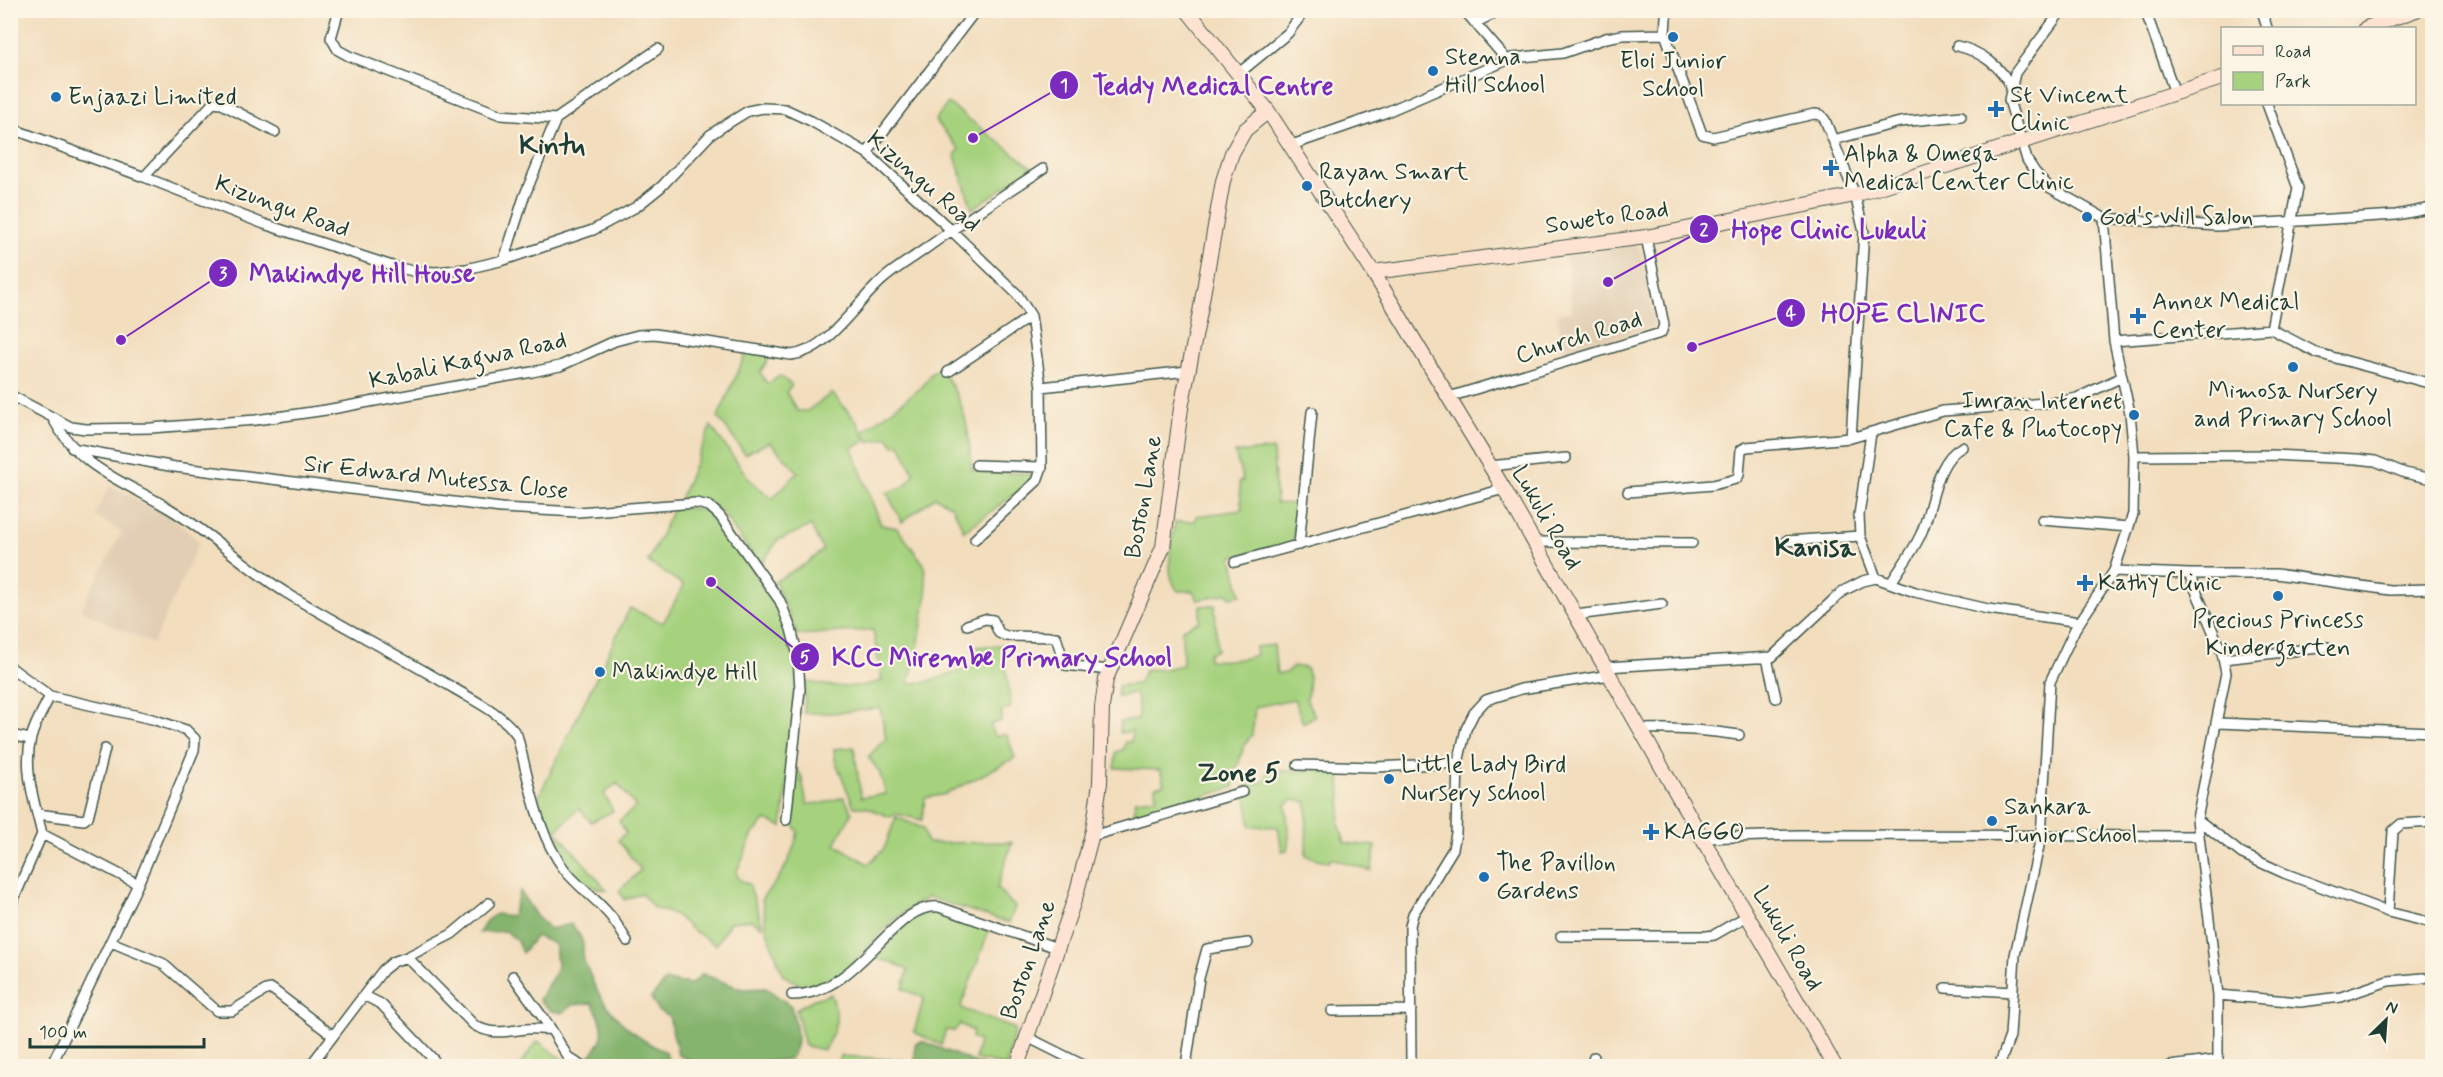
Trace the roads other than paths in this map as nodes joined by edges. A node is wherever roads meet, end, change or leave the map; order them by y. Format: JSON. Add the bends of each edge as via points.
{"nodes":[{"id":1,"x":339,"y":10,"type":"edge"},
{"id":2,"x":976,"y":10,"type":"edge"},
{"id":3,"x":1187,"y":10,"type":"edge"},
{"id":4,"x":1305,"y":10,"type":"edge"},
{"id":5,"x":1464,"y":10,"type":"edge"},
{"id":6,"x":1501,"y":10,"type":"edge"},
{"id":7,"x":1669,"y":10,"type":"edge"},
{"id":8,"x":2062,"y":10,"type":"edge"},
{"id":9,"x":2145,"y":10,"type":"edge"},
{"id":10,"x":2262,"y":10,"type":"edge"},
{"id":11,"x":2416,"y":10,"type":"edge"},
{"id":12,"x":1475,"y":23,"type":"junction"},
{"id":13,"x":2266,"y":27,"type":"edge"},
{"id":14,"x":2369,"y":27,"type":"edge"},
{"id":15,"x":1665,"y":34,"type":"junction"},
{"id":16,"x":1957,"y":46,"type":"dead end"},
{"id":17,"x":658,"y":49,"type":"dead end"},
{"id":18,"x":1507,"y":60,"type":"junction"},
{"id":19,"x":1238,"y":74,"type":"junction"},
{"id":20,"x":2221,"y":79,"type":"edge"},
{"id":21,"x":2011,"y":87,"type":"junction"},
{"id":22,"x":2175,"y":93,"type":"junction"},
{"id":23,"x":2267,"y":105,"type":"edge"},
{"id":24,"x":1268,"y":111,"type":"junction"},
{"id":25,"x":1961,"y":116,"type":"dead end"},
{"id":26,"x":556,"y":119,"type":"junction"},
{"id":27,"x":10,"y":128,"type":"edge"},
{"id":28,"x":275,"y":132,"type":"dead end"},
{"id":29,"x":1833,"y":140,"type":"junction"},
{"id":30,"x":2021,"y":142,"type":"junction"},
{"id":31,"x":1292,"y":146,"type":"junction"},
{"id":32,"x":867,"y":153,"type":"junction"},
{"id":33,"x":1043,"y":169,"type":"dead end"},
{"id":34,"x":144,"y":177,"type":"junction"},
{"id":35,"x":1855,"y":195,"type":"junction"},
{"id":36,"x":2433,"y":207,"type":"edge"},
{"id":37,"x":2104,"y":218,"type":"junction"},
{"id":38,"x":2290,"y":221,"type":"junction"},
{"id":39,"x":951,"y":230,"type":"junction"},
{"id":40,"x":1646,"y":237,"type":"junction"},
{"id":41,"x":504,"y":260,"type":"junction"},
{"id":42,"x":1373,"y":272,"type":"junction"},
{"id":43,"x":1031,"y":316,"type":"junction"},
{"id":44,"x":2271,"y":329,"type":"junction"},
{"id":45,"x":2114,"y":341,"type":"junction"},
{"id":46,"x":1188,"y":371,"type":"junction"},
{"id":47,"x":948,"y":372,"type":"dead end"},
{"id":48,"x":2120,"y":378,"type":"junction"},
{"id":49,"x":2433,"y":384,"type":"edge"},
{"id":50,"x":1041,"y":387,"type":"junction"},
{"id":51,"x":10,"y":395,"type":"edge"},
{"id":52,"x":1449,"y":397,"type":"junction"},
{"id":53,"x":1312,"y":412,"type":"dead end"},
{"id":54,"x":53,"y":419,"type":"junction"},
{"id":55,"x":1871,"y":433,"type":"junction"},
{"id":56,"x":1851,"y":438,"type":"junction"},
{"id":57,"x":1962,"y":447,"type":"dead end"},
{"id":58,"x":72,"y":448,"type":"junction"},
{"id":59,"x":2134,"y":456,"type":"junction"},
{"id":60,"x":1566,"y":458,"type":"dead end"},
{"id":61,"x":976,"y":465,"type":"dead end"},
{"id":62,"x":1042,"y":466,"type":"junction"},
{"id":63,"x":1490,"y":466,"type":"junction"},
{"id":64,"x":2433,"y":479,"type":"edge"},
{"id":65,"x":1504,"y":489,"type":"junction"},
{"id":66,"x":1628,"y":492,"type":"dead end"},
{"id":67,"x":2042,"y":520,"type":"dead end"},
{"id":68,"x":2129,"y":527,"type":"junction"},
{"id":69,"x":1860,"y":536,"type":"junction"},
{"id":70,"x":975,"y":539,"type":"dead end"},
{"id":71,"x":1786,"y":541,"type":"dead end"},
{"id":72,"x":1534,"y":542,"type":"junction"},
{"id":73,"x":1692,"y":543,"type":"dead end"},
{"id":74,"x":1299,"y":545,"type":"junction"},
{"id":75,"x":1235,"y":562,"type":"dead end"},
{"id":76,"x":2114,"y":571,"type":"junction"},
{"id":77,"x":2189,"y":574,"type":"junction"},
{"id":78,"x":1876,"y":578,"type":"junction"},
{"id":79,"x":1891,"y":583,"type":"junction"},
{"id":80,"x":2433,"y":589,"type":"edge"},
{"id":81,"x":1662,"y":604,"type":"dead end"},
{"id":82,"x":1576,"y":615,"type":"junction"},
{"id":83,"x":2080,"y":621,"type":"junction"},
{"id":84,"x":967,"y":625,"type":"dead end"},
{"id":85,"x":2327,"y":646,"type":"dead end"},
{"id":86,"x":1767,"y":658,"type":"junction"},
{"id":87,"x":2224,"y":659,"type":"junction"},
{"id":88,"x":10,"y":668,"type":"edge"},
{"id":89,"x":1109,"y":670,"type":"junction"},
{"id":90,"x":1608,"y":671,"type":"junction"},
{"id":91,"x":50,"y":696,"type":"junction"},
{"id":92,"x":1776,"y":698,"type":"dead end"},
{"id":93,"x":2218,"y":723,"type":"junction"},
{"id":94,"x":1640,"y":729,"type":"junction"},
{"id":95,"x":2433,"y":732,"type":"edge"},
{"id":96,"x":10,"y":735,"type":"edge"},
{"id":97,"x":1739,"y":735,"type":"dead end"},
{"id":98,"x":30,"y":739,"type":"junction"},
{"id":99,"x":105,"y":749,"type":"dead end"},
{"id":100,"x":1458,"y":763,"type":"junction"},
{"id":101,"x":1298,"y":765,"type":"dead end"},
{"id":102,"x":1242,"y":792,"type":"dead end"},
{"id":103,"x":38,"y":814,"type":"junction"},
{"id":104,"x":786,"y":819,"type":"dead end"},
{"id":105,"x":2197,"y":819,"type":"junction"},
{"id":106,"x":2433,"y":822,"type":"edge"},
{"id":107,"x":42,"y":834,"type":"junction"},
{"id":108,"x":1092,"y":836,"type":"junction"},
{"id":109,"x":2199,"y":836,"type":"junction"},
{"id":110,"x":2041,"y":837,"type":"junction"},
{"id":111,"x":1702,"y":838,"type":"junction"},
{"id":112,"x":138,"y":884,"type":"junction"},
{"id":113,"x":489,"y":903,"type":"dead end"},
{"id":114,"x":10,"y":908,"type":"edge"},
{"id":115,"x":2388,"y":912,"type":"junction"},
{"id":116,"x":1747,"y":916,"type":"junction"},
{"id":117,"x":2433,"y":923,"type":"edge"},
{"id":118,"x":1561,"y":936,"type":"dead end"},
{"id":119,"x":627,"y":941,"type":"dead end"},
{"id":120,"x":111,"y":942,"type":"junction"},
{"id":121,"x":1248,"y":943,"type":"dead end"},
{"id":122,"x":1057,"y":948,"type":"junction"},
{"id":123,"x":407,"y":957,"type":"junction"},
{"id":124,"x":513,"y":976,"type":"dead end"},
{"id":125,"x":2424,"y":978,"type":"dead end"},
{"id":126,"x":1945,"y":988,"type":"dead end"},
{"id":127,"x":2013,"y":992,"type":"junction"},
{"id":128,"x":792,"y":995,"type":"dead end"},
{"id":129,"x":2218,"y":995,"type":"junction"},
{"id":130,"x":365,"y":996,"type":"junction"},
{"id":131,"x":1411,"y":1010,"type":"junction"},
{"id":132,"x":1332,"y":1011,"type":"dead end"},
{"id":133,"x":550,"y":1029,"type":"junction"},
{"id":134,"x":333,"y":1036,"type":"junction"},
{"id":135,"x":1027,"y":1037,"type":"junction"},
{"id":136,"x":434,"y":1060,"type":"dead end"},
{"id":137,"x":2218,"y":1063,"type":"edge"},
{"id":138,"x":1832,"y":1064,"type":"edge"},
{"id":139,"x":51,"y":1066,"type":"edge"},
{"id":140,"x":310,"y":1066,"type":"edge"},
{"id":141,"x":580,"y":1066,"type":"edge"},
{"id":142,"x":1017,"y":1066,"type":"edge"},
{"id":143,"x":1085,"y":1066,"type":"edge"},
{"id":144,"x":1186,"y":1066,"type":"edge"},
{"id":145,"x":1411,"y":1066,"type":"edge"},
{"id":146,"x":1999,"y":1066,"type":"edge"},
{"id":147,"x":2170,"y":1066,"type":"edge"}],
"edges":[{"from":1,"to":26,"type":"street","via":[[331,38],[338,50],[349,56],[501,115]]},
{"from":2,"to":32,"type":"street"},
{"from":3,"to":19,"type":"street","name":"Lukuli Road"},
{"from":4,"to":19,"type":"street","via":[[1288,33]]},
{"from":5,"to":12,"type":"street"},
{"from":6,"to":12,"type":"street"},
{"from":7,"to":15,"type":"street"},
{"from":8,"to":21,"type":"street","via":[[2015,73]]},
{"from":9,"to":22,"type":"street"},
{"from":10,"to":13,"type":"street"},
{"from":11,"to":14,"type":"street"},
{"from":12,"to":18,"type":"street"},
{"from":15,"to":18,"type":"street","via":[[1614,36],[1563,53]]},
{"from":15,"to":29,"type":"street","via":[[1702,134],[1713,137],[1814,114],[1825,120]]},
{"from":16,"to":21,"type":"street","via":[[1971,49],[1994,65],[2005,74]]},
{"from":17,"to":26,"type":"street"},
{"from":18,"to":31,"type":"street","via":[[1384,113]]},
{"from":19,"to":24,"type":"street","name":"Lukuli Road"},
{"from":20,"to":22,"type":"street","name":"Soweto Road"},
{"from":21,"to":30,"type":"street","via":[[2009,100]]},
{"from":22,"to":30,"type":"street","name":"Soweto Road"},
{"from":23,"to":38,"type":"street","via":[[2298,188]]},
{"from":24,"to":31,"type":"street","name":"Lukuli Road"},
{"from":24,"to":46,"type":"street","name":"Boston Lane","via":[[1245,130],[1223,181]]},
{"from":25,"to":29,"type":"street","via":[[1900,122]]},
{"from":26,"to":41,"type":"street"},
{"from":27,"to":34,"type":"street","name":"Kizungu Road"},
{"from":28,"to":34,"type":"street","via":[[213,103]]},
{"from":29,"to":35,"type":"street"},
{"from":30,"to":35,"type":"street","name":"Soweto Road"},
{"from":30,"to":37,"type":"street","via":[[2027,160],[2049,187]]},
{"from":31,"to":42,"type":"street","name":"Lukuli Road"},
{"from":32,"to":39,"type":"street","name":"Kizungu Road"},
{"from":32,"to":41,"type":"street","name":"Kizungu Road","via":[[785,110],[748,111],[710,135],[661,187],[636,207],[593,230]]},
{"from":33,"to":39,"type":"street","name":"Kabali Kagwa Road"},
{"from":34,"to":41,"type":"street","name":"Kizungu Road","via":[[264,224],[404,269],[437,272]]},
{"from":35,"to":40,"type":"street","name":"Soweto Road"},
{"from":35,"to":56,"type":"street","via":[[1864,232]]},
{"from":36,"to":38,"type":"street","via":[[2396,215]]},
{"from":37,"to":38,"type":"street","via":[[2217,226]]},
{"from":37,"to":45,"type":"street"},
{"from":38,"to":44,"type":"street"},
{"from":39,"to":43,"type":"street","name":"Kizungu Road","via":[[1017,294]]},
{"from":39,"to":54,"type":"street","name":"Kabali Kagwa Road","via":[[881,281],[821,343],[799,354],[675,335],[638,335],[542,370],[326,410],[151,428],[86,429]]},
{"from":40,"to":42,"type":"street","name":"Soweto Road"},
{"from":40,"to":52,"type":"street","name":"Church Road","via":[[1664,325],[1661,333]]},
{"from":42,"to":52,"type":"street","name":"Lukuli Road"},
{"from":43,"to":47,"type":"street"},
{"from":43,"to":50,"type":"street","name":"Kizungu Road"},
{"from":44,"to":45,"type":"street"},
{"from":44,"to":49,"type":"street","via":[[2317,353]]},
{"from":45,"to":48,"type":"street"},
{"from":46,"to":50,"type":"street"},
{"from":46,"to":89,"type":"street","name":"Boston Lane","via":[[1163,547]]},
{"from":48,"to":55,"type":"street","via":[[2077,398],[2040,405],[1943,411]]},
{"from":48,"to":59,"type":"street","via":[[2130,413]]},
{"from":50,"to":62,"type":"street","name":"Kizungu Road"},
{"from":51,"to":54,"type":"street","name":"Kabali Kagwa Road"},
{"from":52,"to":63,"type":"street","name":"Lukuli Road"},
{"from":53,"to":74,"type":"street"},
{"from":54,"to":58,"type":"street"},
{"from":55,"to":56,"type":"street"},
{"from":55,"to":69,"type":"street","via":[[1859,515]]},
{"from":56,"to":66,"type":"street","via":[[1746,447],[1741,450],[1736,479],[1713,485]]},
{"from":57,"to":79,"type":"street","via":[[1947,461],[1932,496],[1929,517]]},
{"from":58,"to":104,"type":"street","name":"Sir Edward Mutessa Close","via":[[175,467],[501,508],[578,512],[696,503],[709,506],[780,601],[798,656],[800,689]]},
{"from":58,"to":119,"type":"street","via":[[172,510],[288,594],[424,670],[511,727],[517,735],[539,814],[556,857],[575,882],[608,912]]},
{"from":59,"to":64,"type":"street","via":[[2357,459]]},
{"from":59,"to":68,"type":"street"},
{"from":60,"to":63,"type":"street"},
{"from":61,"to":62,"type":"street"},
{"from":62,"to":70,"type":"street","via":[[1035,485]]},
{"from":63,"to":65,"type":"street","name":"Lukuli Road"},
{"from":65,"to":72,"type":"street","name":"Lukuli Road"},
{"from":65,"to":74,"type":"street"},
{"from":67,"to":68,"type":"street"},
{"from":68,"to":76,"type":"street"},
{"from":69,"to":71,"type":"street"},
{"from":69,"to":78,"type":"street"},
{"from":72,"to":73,"type":"street"},
{"from":72,"to":82,"type":"street","name":"Lukuli Road"},
{"from":74,"to":75,"type":"street"},
{"from":76,"to":77,"type":"street"},
{"from":76,"to":83,"type":"street"},
{"from":77,"to":80,"type":"street","via":[[2284,574],[2390,590]]},
{"from":77,"to":87,"type":"street"},
{"from":78,"to":79,"type":"street"},
{"from":78,"to":86,"type":"street","via":[[1863,580],[1844,591]]},
{"from":79,"to":83,"type":"street","via":[[1988,609]]},
{"from":81,"to":82,"type":"street"},
{"from":82,"to":90,"type":"street","name":"Lukuli Road"},
{"from":83,"to":110,"type":"street","via":[[2050,682]]},
{"from":84,"to":89,"type":"street","via":[[993,620],[999,633],[1006,636],[1056,637],[1065,665]]},
{"from":85,"to":87,"type":"street"},
{"from":86,"to":90,"type":"street"},
{"from":86,"to":92,"type":"street"},
{"from":87,"to":93,"type":"street","via":[[2226,673]]},
{"from":88,"to":91,"type":"street"},
{"from":89,"to":108,"type":"street","name":"Boston Lane","via":[[1103,691],[1100,783]]},
{"from":90,"to":94,"type":"street","name":"Lukuli Road"},
{"from":90,"to":100,"type":"street","via":[[1521,688],[1486,700],[1469,720]]},
{"from":91,"to":98,"type":"street"},
{"from":91,"to":112,"type":"street","via":[[152,719],[186,730],[195,739],[194,750]]},
{"from":93,"to":95,"type":"street"},
{"from":93,"to":105,"type":"street"},
{"from":94,"to":97,"type":"street","via":[[1681,728]]},
{"from":94,"to":111,"type":"street","name":"Lukuli Road"},
{"from":96,"to":98,"type":"street"},
{"from":98,"to":103,"type":"street","via":[[29,776]]},
{"from":99,"to":103,"type":"street","via":[[88,817],[84,820]]},
{"from":100,"to":101,"type":"street"},
{"from":100,"to":131,"type":"street","via":[[1453,849],[1413,914],[1410,926]]},
{"from":102,"to":108,"type":"street"},
{"from":103,"to":107,"type":"street"},
{"from":105,"to":109,"type":"street"},
{"from":105,"to":115,"type":"street","via":[[2248,857]]},
{"from":106,"to":115,"type":"street","via":[[2401,824],[2393,831]]},
{"from":107,"to":112,"type":"street"},
{"from":107,"to":114,"type":"street"},
{"from":108,"to":122,"type":"street","name":"Boston Lane"},
{"from":109,"to":110,"type":"street"},
{"from":109,"to":129,"type":"street"},
{"from":110,"to":111,"type":"street"},
{"from":110,"to":127,"type":"street","via":[[2016,949]]},
{"from":111,"to":116,"type":"street","name":"Lukuli Road"},
{"from":112,"to":120,"type":"street"},
{"from":113,"to":123,"type":"street","via":[[452,934]]},
{"from":115,"to":117,"type":"street"},
{"from":116,"to":118,"type":"street","via":[[1707,936]]},
{"from":116,"to":138,"type":"street","name":"Lukuli Road"},
{"from":120,"to":134,"type":"street","via":[[162,963],[217,1011],[232,1011],[269,988]]},
{"from":120,"to":139,"type":"street"},
{"from":121,"to":144,"type":"street","via":[[1207,949]]},
{"from":122,"to":128,"type":"street","via":[[939,907],[924,907],[909,915],[846,976],[824,990]]},
{"from":122,"to":135,"type":"street","name":"Boston Lane"},
{"from":123,"to":130,"type":"street","via":[[383,970]]},
{"from":123,"to":133,"type":"street","via":[[482,1030],[499,1033]]},
{"from":124,"to":133,"type":"street"},
{"from":125,"to":129,"type":"street","via":[[2388,981],[2341,997],[2300,1002]]},
{"from":126,"to":127,"type":"street"},
{"from":127,"to":146,"type":"street","via":[[2010,1036]]},
{"from":129,"to":137,"type":"street"},
{"from":130,"to":134,"type":"street"},
{"from":130,"to":136,"type":"street","via":[[381,1004]]},
{"from":131,"to":132,"type":"street"},
{"from":131,"to":145,"type":"street"},
{"from":133,"to":141,"type":"street","via":[[568,1057]]},
{"from":134,"to":140,"type":"street"},
{"from":135,"to":142,"type":"street","name":"Boston Lane"},
{"from":135,"to":143,"type":"street"},
{"from":137,"to":147,"type":"street"}]}
